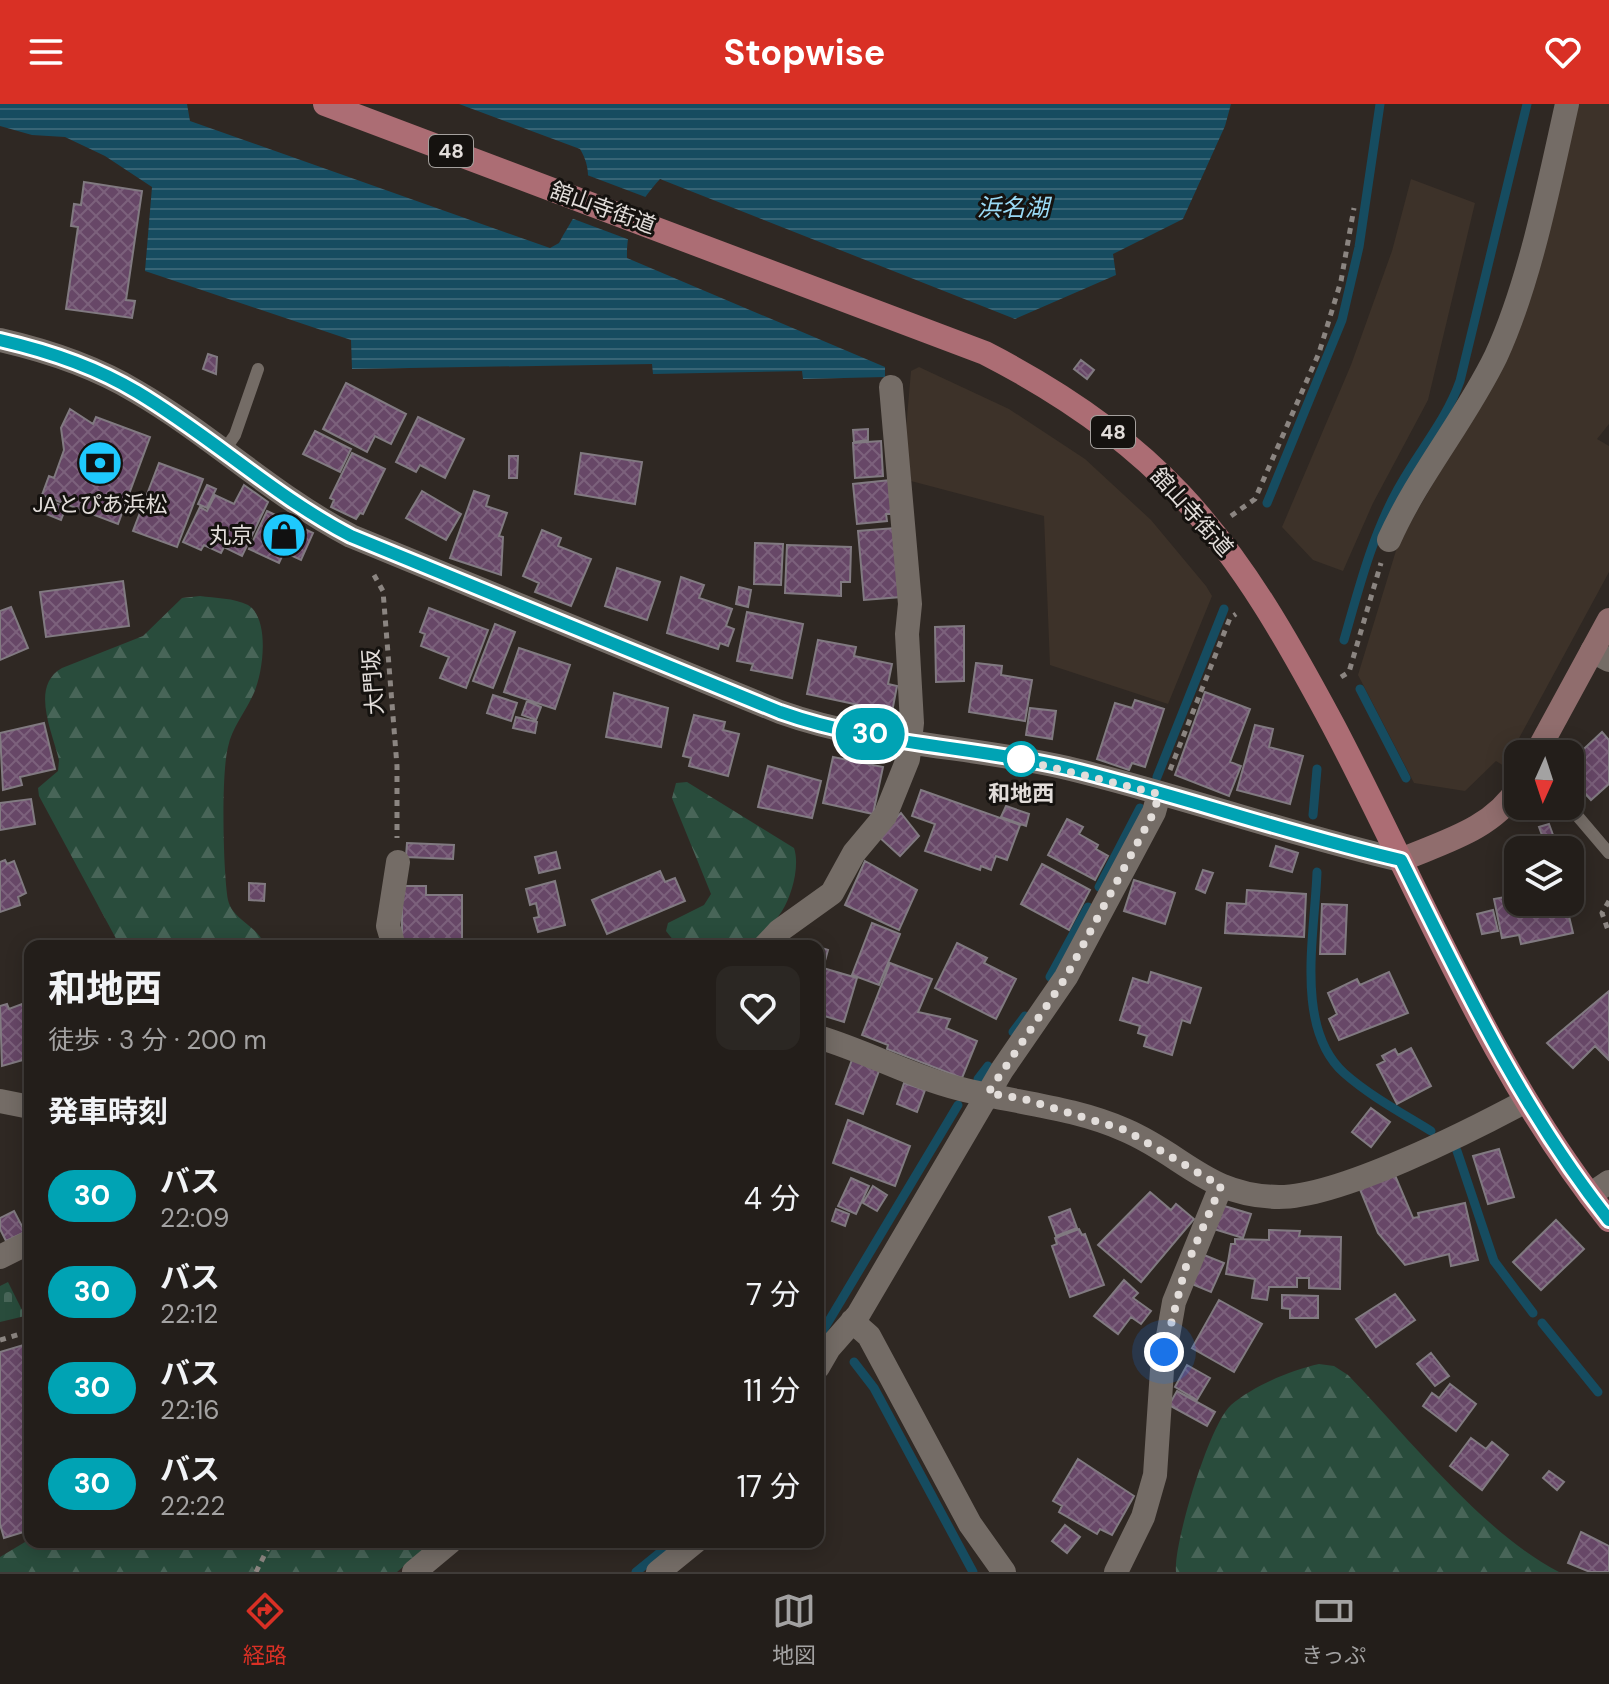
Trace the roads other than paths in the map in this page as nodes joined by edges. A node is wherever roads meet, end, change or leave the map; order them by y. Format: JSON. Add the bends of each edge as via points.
{"nodes":[{"id":1,"x":325,"y":104,"type":"edge"},
{"id":2,"x":1567,"y":104,"type":"edge"},
{"id":3,"x":0,"y":340,"type":"edge"},
{"id":4,"x":258,"y":369,"type":"dead end"},
{"id":5,"x":891,"y":387,"type":"dead end"},
{"id":6,"x":224,"y":451,"type":"junction"},
{"id":7,"x":1389,"y":540,"type":"road end"},
{"id":8,"x":1609,"y":620,"type":"edge"},
{"id":9,"x":1600,"y":656,"type":"edge"},
{"id":10,"x":1545,"y":740,"type":"edge"},
{"id":11,"x":910,"y":741,"type":"junction"},
{"id":12,"x":1160,"y":795,"type":"junction"},
{"id":13,"x":1504,"y":806,"type":"edge"},
{"id":14,"x":1581,"y":820,"type":"edge"},
{"id":15,"x":1609,"y":853,"type":"edge"},
{"id":16,"x":1401,"y":860,"type":"junction"},
{"id":17,"x":398,"y":862,"type":"road end"},
{"id":18,"x":392,"y":940,"type":"edge"},
{"id":19,"x":772,"y":940,"type":"edge"},
{"id":20,"x":824,"y":1039,"type":"edge"},
{"id":21,"x":988,"y":1093,"type":"junction"},
{"id":22,"x":0,"y":1101,"type":"edge"},
{"id":23,"x":1526,"y":1101,"type":"junction"},
{"id":24,"x":24,"y":1106,"type":"edge"},
{"id":25,"x":1221,"y":1186,"type":"junction"},
{"id":26,"x":1600,"y":1188,"type":"edge"},
{"id":27,"x":1609,"y":1220,"type":"edge"},
{"id":28,"x":24,"y":1245,"type":"edge"},
{"id":29,"x":0,"y":1257,"type":"edge"},
{"id":30,"x":852,"y":1321,"type":"junction"},
{"id":31,"x":824,"y":1357,"type":"edge"},
{"id":32,"x":443,"y":1548,"type":"edge"},
{"id":33,"x":688,"y":1548,"type":"edge"},
{"id":34,"x":414,"y":1572,"type":"edge"},
{"id":35,"x":658,"y":1572,"type":"edge"},
{"id":36,"x":1004,"y":1572,"type":"edge"},
{"id":37,"x":1116,"y":1572,"type":"edge"}],
"edges":[{"from":1,"to":16,"type":"main road","name":"舘山寺街道","number":"48","via":[[941,333],[1028,375],[1108,428],[1212,531],[1286,639]]},
{"from":2,"to":7,"type":"street","via":[[1520,246],[1497,353],[1412,492]]},
{"from":3,"to":6,"type":"street","via":[[102,373]]},
{"from":4,"to":6,"type":"lane","via":[[235,435]]},
{"from":5,"to":11,"type":"street","via":[[910,604]]},
{"from":6,"to":11,"type":"street","via":[[325,522],[377,548],[791,716]]},
{"from":8,"to":9,"type":"main road"},
{"from":9,"to":10,"type":"main road"},
{"from":11,"to":12,"type":"street","via":[[1055,766]]},
{"from":11,"to":19,"type":"street","via":[[885,816],[854,853],[839,884]]},
{"from":12,"to":16,"type":"street"},
{"from":12,"to":21,"type":"street","via":[[1066,977]]},
{"from":13,"to":16,"type":"main road","via":[[1479,826]]},
{"from":14,"to":15,"type":"lane"},
{"from":16,"to":23,"type":"main road","name":"舘山寺街道","number":"48"},
{"from":17,"to":18,"type":"street","via":[[388,926]]},
{"from":20,"to":21,"type":"street","via":[[959,1088]]},
{"from":21,"to":25,"type":"street","via":[[1125,1130]]},
{"from":21,"to":30,"type":"street"},
{"from":22,"to":24,"type":"street"},
{"from":23,"to":25,"type":"street","via":[[1478,1127],[1321,1190],[1268,1196]]},
{"from":23,"to":26,"type":"main road","name":"舘山寺街道","number":"48"},
{"from":25,"to":37,"type":"street","via":[[1174,1302],[1162,1370],[1155,1475],[1143,1517]]},
{"from":26,"to":27,"type":"main road","name":"舘山寺街道","number":"48"},
{"from":28,"to":29,"type":"street"},
{"from":30,"to":31,"type":"street"},
{"from":30,"to":36,"type":"street","via":[[869,1336],[970,1524]]},
{"from":32,"to":34,"type":"street"},
{"from":33,"to":35,"type":"street"}]}
